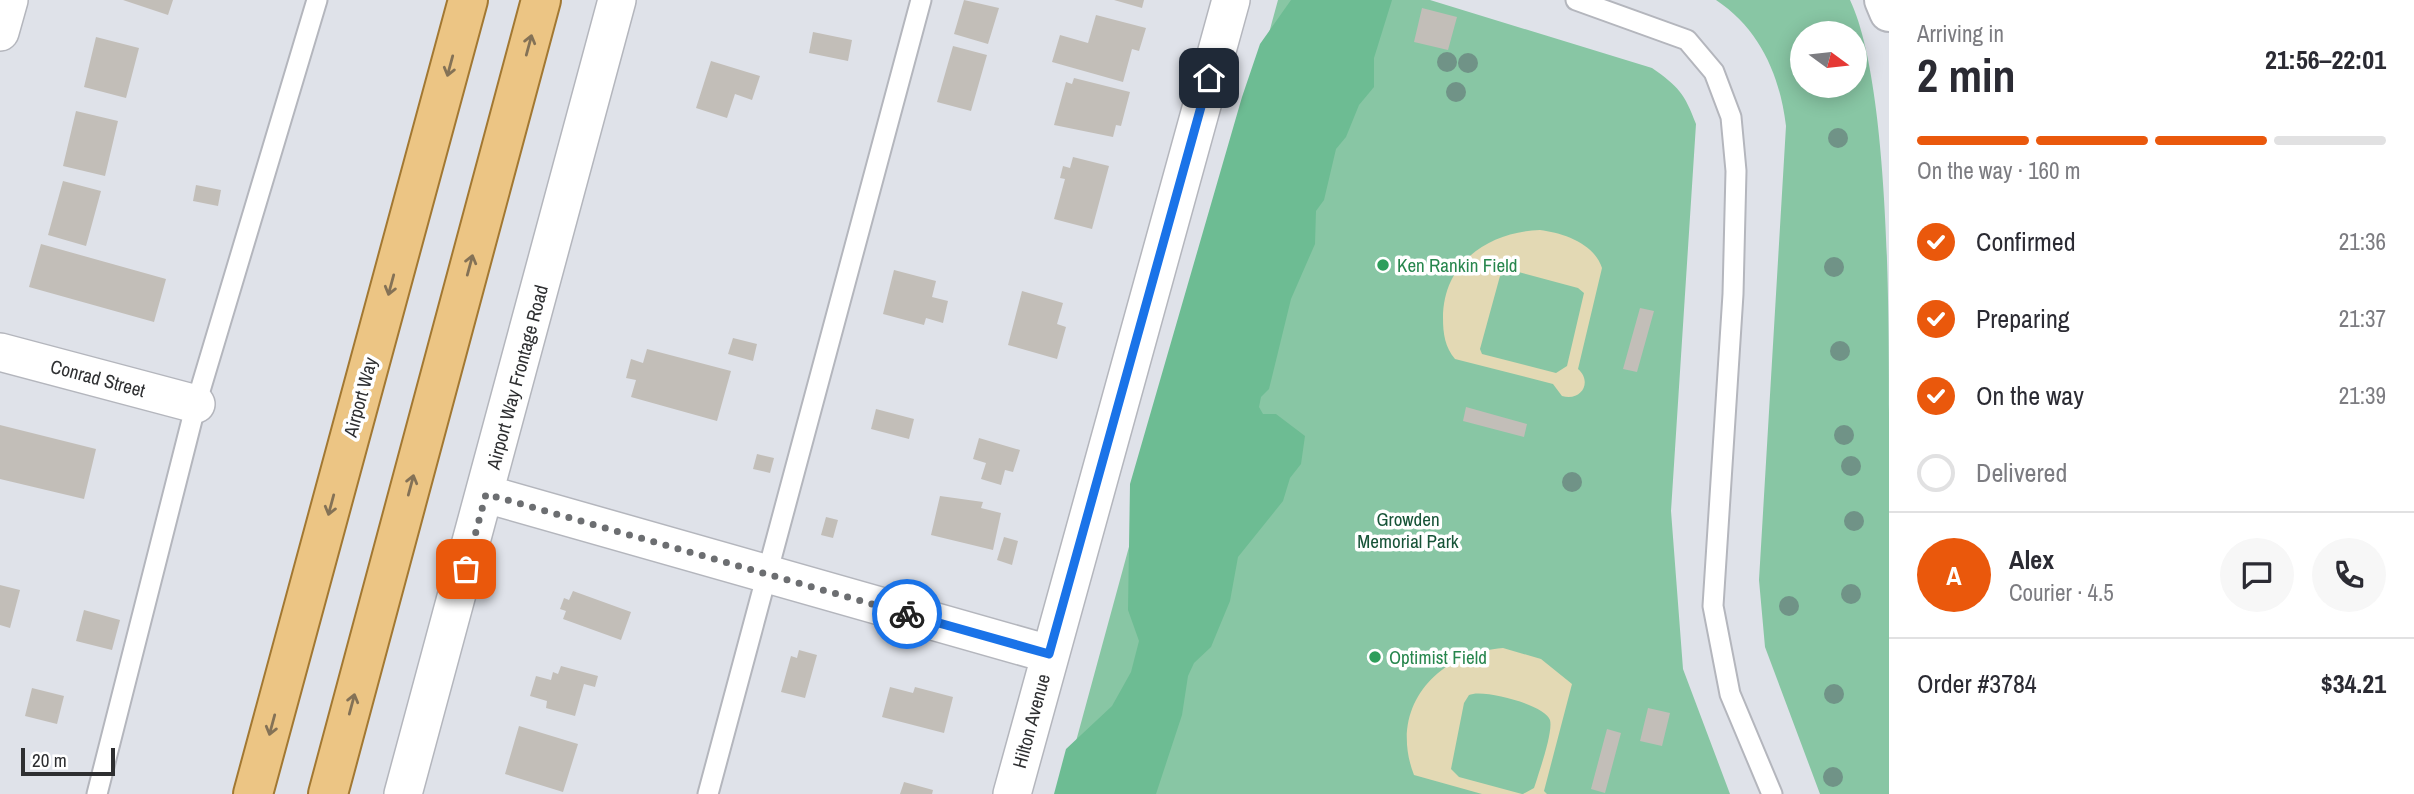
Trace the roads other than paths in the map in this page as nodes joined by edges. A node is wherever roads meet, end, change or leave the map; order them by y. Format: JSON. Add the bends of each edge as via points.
{"nodes":[{"id":1,"x":9,"y":0,"type":"edge"},
{"id":2,"x":317,"y":0,"type":"edge"},
{"id":3,"x":468,"y":0,"type":"edge"},
{"id":4,"x":541,"y":0,"type":"edge"},
{"id":5,"x":617,"y":0,"type":"edge"},
{"id":6,"x":921,"y":0,"type":"edge"},
{"id":7,"x":1231,"y":0,"type":"edge"},
{"id":8,"x":1576,"y":0,"type":"edge"},
{"id":9,"x":1884,"y":0,"type":"edge"},
{"id":10,"x":1889,"y":12,"type":"edge"},
{"id":11,"x":0,"y":32,"type":"edge"},
{"id":12,"x":0,"y":352,"type":"edge"},
{"id":13,"x":197,"y":404,"type":"junction"},
{"id":14,"x":486,"y":494,"type":"junction"},
{"id":15,"x":768,"y":576,"type":"junction"},
{"id":16,"x":1049,"y":654,"type":"junction"},
{"id":17,"x":97,"y":794,"type":"edge"},
{"id":18,"x":253,"y":794,"type":"edge"},
{"id":19,"x":328,"y":794,"type":"edge"},
{"id":20,"x":403,"y":794,"type":"edge"},
{"id":21,"x":708,"y":794,"type":"edge"},
{"id":22,"x":1012,"y":794,"type":"edge"},
{"id":23,"x":1772,"y":794,"type":"edge"}],
"edges":[{"from":1,"to":11,"type":"street"},
{"from":2,"to":13,"type":"lane"},
{"from":3,"to":18,"type":"main road","name":"Airport Way","one_way":true},
{"from":19,"to":4,"type":"main road","one_way":true},
{"from":5,"to":14,"type":"street","name":"Airport Way Frontage Road"},
{"from":6,"to":15,"type":"lane"},
{"from":7,"to":16,"type":"street","name":"Hilton Avenue"},
{"from":8,"to":23,"type":"lane","via":[[1686,40],[1714,72],[1731,117],[1733,294],[1713,606],[1730,694]]},
{"from":9,"to":10,"type":"street"},
{"from":12,"to":13,"type":"street","name":"Conrad Street"},
{"from":13,"to":17,"type":"lane"},
{"from":14,"to":15,"type":"street"},
{"from":14,"to":20,"type":"street","name":"Airport Way Frontage Road"},
{"from":15,"to":16,"type":"street"},
{"from":15,"to":21,"type":"lane"},
{"from":16,"to":22,"type":"street","name":"Hilton Avenue"}]}
